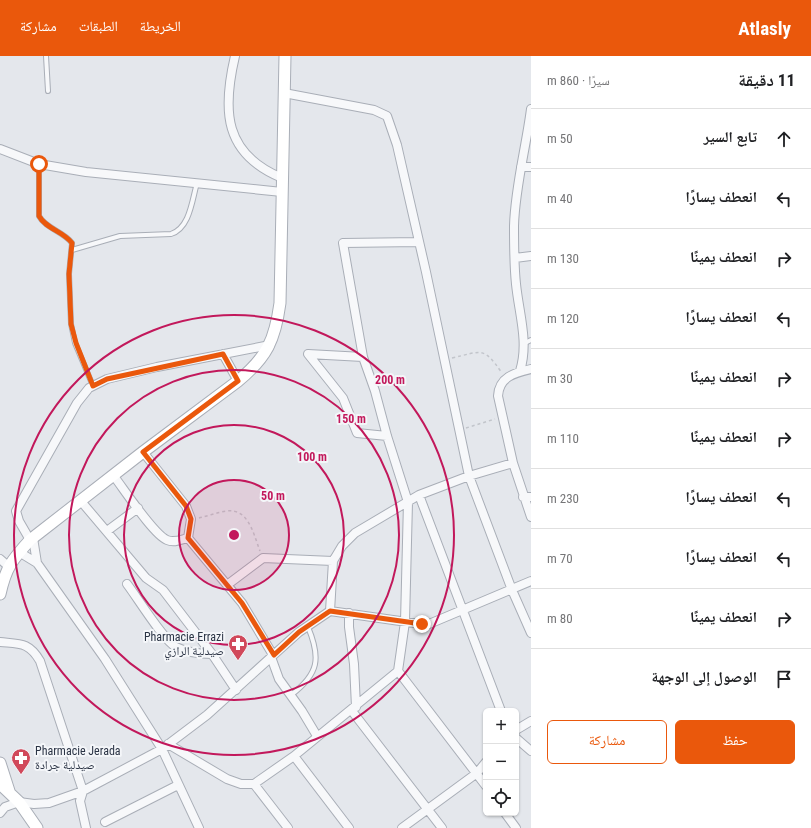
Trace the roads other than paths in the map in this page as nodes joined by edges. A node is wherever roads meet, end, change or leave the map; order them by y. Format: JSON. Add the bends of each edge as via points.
{"nodes":[{"id":1,"x":46,"y":56,"type":"edge"},
{"id":2,"x":235,"y":56,"type":"edge"},
{"id":3,"x":284,"y":56,"type":"edge"},
{"id":4,"x":48,"y":91,"type":"dead end"},
{"id":5,"x":284,"y":93,"type":"junction"},
{"id":6,"x":531,"y":113,"type":"edge"},
{"id":7,"x":0,"y":149,"type":"edge"},
{"id":8,"x":39,"y":164,"type":"junction"},
{"id":9,"x":531,"y":166,"type":"edge"},
{"id":10,"x":521,"y":167,"type":"junction"},
{"id":11,"x":282,"y":178,"type":"junction"},
{"id":12,"x":197,"y":183,"type":"junction"},
{"id":13,"x":282,"y":192,"type":"junction"},
{"id":14,"x":419,"y":242,"type":"junction"},
{"id":15,"x":72,"y":250,"type":"junction"},
{"id":16,"x":531,"y":256,"type":"edge"},
{"id":17,"x":515,"y":258,"type":"junction"},
{"id":18,"x":528,"y":342,"type":"edge"},
{"id":19,"x":270,"y":345,"type":"junction"},
{"id":20,"x":223,"y":354,"type":"junction"},
{"id":21,"x":363,"y":357,"type":"junction"},
{"id":22,"x":531,"y":369,"type":"edge"},
{"id":23,"x":520,"y":371,"type":"junction"},
{"id":24,"x":238,"y":381,"type":"junction"},
{"id":25,"x":93,"y":386,"type":"junction"},
{"id":26,"x":387,"y":436,"type":"junction"},
{"id":27,"x":143,"y":452,"type":"junction"},
{"id":28,"x":513,"y":463,"type":"junction"},
{"id":29,"x":113,"y":475,"type":"junction"},
{"id":30,"x":469,"y":476,"type":"junction"},
{"id":31,"x":419,"y":495,"type":"junction"},
{"id":32,"x":527,"y":497,"type":"edge"},
{"id":33,"x":80,"y":500,"type":"junction"},
{"id":34,"x":408,"y":502,"type":"junction"},
{"id":35,"x":138,"y":508,"type":"junction"},
{"id":36,"x":531,"y":517,"type":"edge"},
{"id":37,"x":107,"y":531,"type":"junction"},
{"id":38,"x":188,"y":538,"type":"junction"},
{"id":39,"x":32,"y":539,"type":"junction"},
{"id":40,"x":19,"y":552,"type":"junction"},
{"id":41,"x":333,"y":561,"type":"junction"},
{"id":42,"x":37,"y":562,"type":"junction"},
{"id":43,"x":4,"y":563,"type":"edge"},
{"id":44,"x":531,"y":581,"type":"edge"},
{"id":45,"x":128,"y":584,"type":"dead end"},
{"id":46,"x":227,"y":585,"type":"junction"},
{"id":47,"x":512,"y":590,"type":"junction"},
{"id":48,"x":0,"y":594,"type":"edge"},
{"id":49,"x":330,"y":611,"type":"junction"},
{"id":50,"x":462,"y":611,"type":"junction"},
{"id":51,"x":349,"y":613,"type":"junction"},
{"id":52,"x":405,"y":622,"type":"junction"},
{"id":53,"x":308,"y":627,"type":"junction"},
{"id":54,"x":531,"y":633,"type":"edge"},
{"id":55,"x":0,"y":642,"type":"edge"},
{"id":56,"x":212,"y":654,"type":"junction"},
{"id":57,"x":272,"y":656,"type":"junction"},
{"id":58,"x":398,"y":672,"type":"junction"},
{"id":59,"x":236,"y":690,"type":"junction"},
{"id":60,"x":290,"y":695,"type":"junction"},
{"id":61,"x":500,"y":708,"type":"edge"},
{"id":62,"x":354,"y":709,"type":"junction"},
{"id":63,"x":531,"y":721,"type":"edge"},
{"id":64,"x":519,"y":728,"type":"edge"},
{"id":65,"x":317,"y":736,"type":"junction"},
{"id":66,"x":519,"y":741,"type":"edge"},
{"id":67,"x":165,"y":747,"type":"junction"},
{"id":68,"x":531,"y":751,"type":"edge"},
{"id":69,"x":294,"y":756,"type":"junction"},
{"id":70,"x":0,"y":763,"type":"edge"},
{"id":71,"x":483,"y":766,"type":"edge"},
{"id":72,"x":477,"y":773,"type":"junction"},
{"id":73,"x":483,"y":782,"type":"edge"},
{"id":74,"x":254,"y":784,"type":"junction"},
{"id":75,"x":178,"y":785,"type":"junction"},
{"id":76,"x":4,"y":787,"type":"edge"},
{"id":77,"x":83,"y":791,"type":"junction"},
{"id":78,"x":19,"y":802,"type":"junction"},
{"id":79,"x":428,"y":809,"type":"junction"},
{"id":80,"x":0,"y":813,"type":"edge"},
{"id":81,"x":507,"y":816,"type":"edge"},
{"id":82,"x":105,"y":822,"type":"dead end"},
{"id":83,"x":37,"y":828,"type":"edge"},
{"id":84,"x":86,"y":828,"type":"edge"},
{"id":85,"x":199,"y":828,"type":"edge"},
{"id":86,"x":288,"y":828,"type":"edge"},
{"id":87,"x":349,"y":828,"type":"edge"},
{"id":88,"x":402,"y":828,"type":"edge"},
{"id":89,"x":442,"y":828,"type":"edge"},
{"id":90,"x":516,"y":828,"type":"edge"}],
"edges":[{"from":1,"to":4,"type":"lane"},
{"from":2,"to":11,"type":"street","via":[[228,106],[232,132],[249,158],[264,170]]},
{"from":3,"to":5,"type":"main road"},
{"from":5,"to":11,"type":"main road"},
{"from":5,"to":14,"type":"street","via":[[374,110],[387,116],[397,145]]},
{"from":6,"to":10,"type":"street"},
{"from":7,"to":8,"type":"street"},
{"from":8,"to":12,"type":"street","via":[[86,172]]},
{"from":8,"to":15,"type":"lane","via":[[39,216],[42,221],[68,238],[72,243]]},
{"from":9,"to":10,"type":"street"},
{"from":10,"to":17,"type":"street","via":[[515,209]]},
{"from":11,"to":13,"type":"main road"},
{"from":12,"to":13,"type":"street"},
{"from":12,"to":15,"type":"lane","via":[[185,224],[178,232],[120,236]]},
{"from":13,"to":19,"type":"main road","via":[[280,303]]},
{"from":14,"to":21,"type":"street","via":[[343,243]]},
{"from":14,"to":30,"type":"street"},
{"from":15,"to":25,"type":"lane","via":[[69,274],[71,324]]},
{"from":16,"to":17,"type":"street"},
{"from":17,"to":18,"type":"street","via":[[516,284]]},
{"from":18,"to":23,"type":"street"},
{"from":19,"to":20,"type":"street"},
{"from":19,"to":24,"type":"main road","via":[[253,369]]},
{"from":20,"to":24,"type":"street"},
{"from":20,"to":25,"type":"street","via":[[107,379]]},
{"from":21,"to":26,"type":"street"},
{"from":21,"to":26,"type":"street","via":[[308,354],[343,398],[357,434]]},
{"from":22,"to":23,"type":"street"},
{"from":23,"to":28,"type":"street","via":[[505,378],[498,391]]},
{"from":24,"to":27,"type":"main road"},
{"from":25,"to":39,"type":"street","via":[[78,403],[16,511],[19,521]]},
{"from":26,"to":34,"type":"street"},
{"from":27,"to":29,"type":"main road"},
{"from":27,"to":38,"type":"street","via":[[186,506],[191,519]]},
{"from":28,"to":30,"type":"street"},
{"from":28,"to":32,"type":"street"},
{"from":29,"to":33,"type":"main road"},
{"from":29,"to":35,"type":"street"},
{"from":30,"to":31,"type":"street"},
{"from":30,"to":47,"type":"street"},
{"from":31,"to":34,"type":"street"},
{"from":31,"to":50,"type":"street"},
{"from":32,"to":36,"type":"street"},
{"from":33,"to":37,"type":"street"},
{"from":33,"to":39,"type":"main road"},
{"from":34,"to":41,"type":"street","via":[[351,536]]},
{"from":34,"to":52,"type":"street"},
{"from":35,"to":37,"type":"street"},
{"from":35,"to":38,"type":"street","via":[[165,539],[176,542]]},
{"from":37,"to":56,"type":"street","via":[[146,578],[163,590]]},
{"from":38,"to":46,"type":"street"},
{"from":39,"to":40,"type":"main road"},
{"from":39,"to":42,"type":"street"},
{"from":40,"to":42,"type":"street"},
{"from":40,"to":43,"type":"main road"},
{"from":41,"to":46,"type":"street","via":[[263,558]]},
{"from":41,"to":49,"type":"street"},
{"from":42,"to":67,"type":"street"},
{"from":43,"to":48,"type":"main road"},
{"from":44,"to":47,"type":"street"},
{"from":45,"to":56,"type":"street","via":[[175,646],[192,652]]},
{"from":46,"to":57,"type":"street","via":[[242,603]]},
{"from":47,"to":50,"type":"street"},
{"from":47,"to":54,"type":"street"},
{"from":49,"to":51,"type":"street"},
{"from":49,"to":53,"type":"street"},
{"from":50,"to":52,"type":"street","via":[[429,624]]},
{"from":50,"to":61,"type":"street"},
{"from":51,"to":52,"type":"street"},
{"from":51,"to":62,"type":"street","via":[[354,664]]},
{"from":52,"to":58,"type":"street"},
{"from":53,"to":57,"type":"street"},
{"from":53,"to":60,"type":"lane","via":[[314,641],[316,663],[312,674]]},
{"from":55,"to":77,"type":"street","via":[[27,646],[34,650],[40,661]]},
{"from":56,"to":59,"type":"street"},
{"from":57,"to":59,"type":"street"},
{"from":57,"to":60,"type":"street","via":[[279,679]]},
{"from":58,"to":62,"type":"street"},
{"from":58,"to":72,"type":"street"},
{"from":59,"to":67,"type":"street"},
{"from":60,"to":65,"type":"street"},
{"from":62,"to":65,"type":"street"},
{"from":62,"to":79,"type":"street"},
{"from":63,"to":64,"type":"street"},
{"from":65,"to":69,"type":"street"},
{"from":66,"to":68,"type":"street"},
{"from":67,"to":74,"type":"street","via":[[227,779],[241,784]]},
{"from":67,"to":75,"type":"street"},
{"from":67,"to":77,"type":"street"},
{"from":69,"to":74,"type":"street"},
{"from":69,"to":87,"type":"street"},
{"from":70,"to":76,"type":"main road"},
{"from":71,"to":72,"type":"street"},
{"from":72,"to":73,"type":"street"},
{"from":72,"to":79,"type":"street"},
{"from":74,"to":86,"type":"street"},
{"from":75,"to":82,"type":"street"},
{"from":75,"to":85,"type":"street"},
{"from":76,"to":78,"type":"main road"},
{"from":77,"to":78,"type":"street","via":[[49,803]]},
{"from":77,"to":84,"type":"street","via":[[80,800]]},
{"from":78,"to":80,"type":"street","via":[[5,807]]},
{"from":78,"to":83,"type":"main road"},
{"from":79,"to":88,"type":"street"},
{"from":79,"to":89,"type":"street"},
{"from":81,"to":90,"type":"street"}]}
